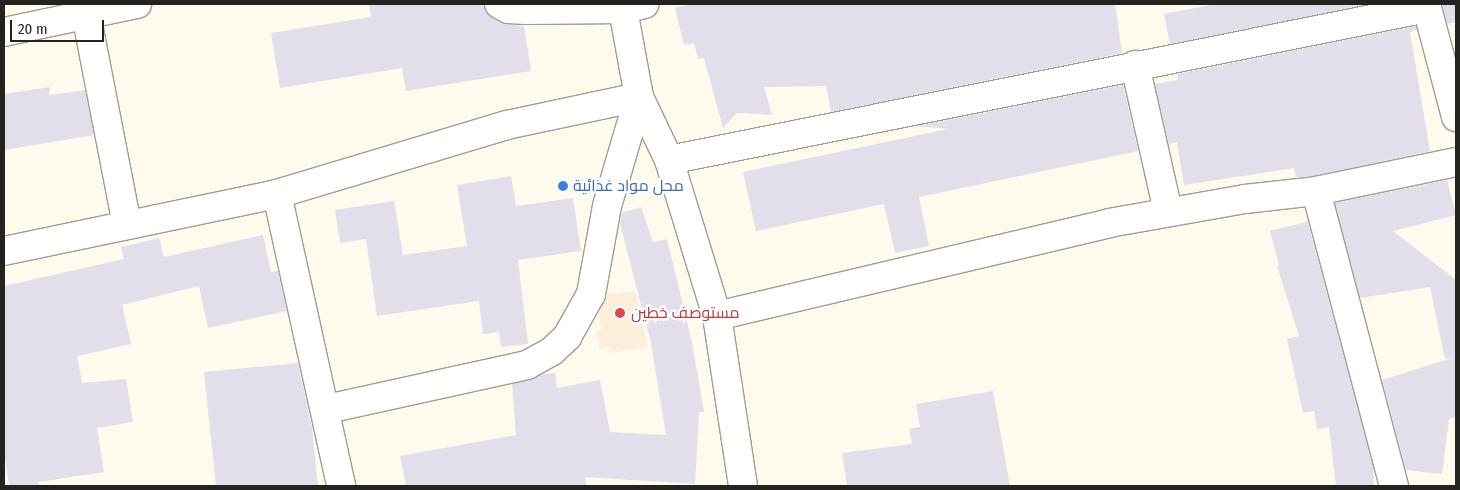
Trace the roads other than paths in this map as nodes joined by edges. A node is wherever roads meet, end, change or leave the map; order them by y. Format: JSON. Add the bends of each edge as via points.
{"nodes":[{"id":1,"x":137,"y":4,"type":"edge"},
{"id":2,"x":499,"y":4,"type":"edge"},
{"id":3,"x":629,"y":5,"type":"edge"},
{"id":4,"x":1426,"y":6,"type":"edge"},
{"id":5,"x":86,"y":14,"type":"junction"},
{"id":6,"x":4,"y":32,"type":"edge"},
{"id":7,"x":1135,"y":65,"type":"junction"},
{"id":8,"x":639,"y":97,"type":"junction"},
{"id":9,"x":1456,"y":114,"type":"edge"},
{"id":10,"x":669,"y":160,"type":"junction"},
{"id":11,"x":1456,"y":162,"type":"edge"},
{"id":12,"x":1316,"y":191,"type":"junction"},
{"id":13,"x":277,"y":194,"type":"junction"},
{"id":14,"x":1168,"y":211,"type":"junction"},
{"id":15,"x":127,"y":225,"type":"junction"},
{"id":16,"x":4,"y":251,"type":"edge"},
{"id":17,"x":717,"y":316,"type":"junction"},
{"id":18,"x":326,"y":409,"type":"junction"},
{"id":19,"x":341,"y":486,"type":"edge"},
{"id":20,"x":743,"y":486,"type":"edge"},
{"id":21,"x":1394,"y":486,"type":"edge"}],
"edges":[{"from":1,"to":5,"type":"street"},
{"from":2,"to":3,"type":"street","via":[[508,9],[526,10]]},
{"from":3,"to":8,"type":"street"},
{"from":4,"to":7,"type":"street"},
{"from":4,"to":9,"type":"street"},
{"from":5,"to":6,"type":"street"},
{"from":5,"to":15,"type":"street"},
{"from":7,"to":10,"type":"street"},
{"from":7,"to":14,"type":"street"},
{"from":8,"to":10,"type":"street"},
{"from":8,"to":13,"type":"street","via":[[506,125]]},
{"from":8,"to":18,"type":"street","via":[[607,206],[591,294],[567,337],[552,351],[527,364]]},
{"from":10,"to":17,"type":"street"},
{"from":11,"to":12,"type":"street"},
{"from":12,"to":14,"type":"street"},
{"from":12,"to":21,"type":"street"},
{"from":13,"to":15,"type":"street"},
{"from":13,"to":18,"type":"street"},
{"from":14,"to":17,"type":"street"},
{"from":15,"to":16,"type":"street"},
{"from":17,"to":20,"type":"street"},
{"from":18,"to":19,"type":"street"}]}
